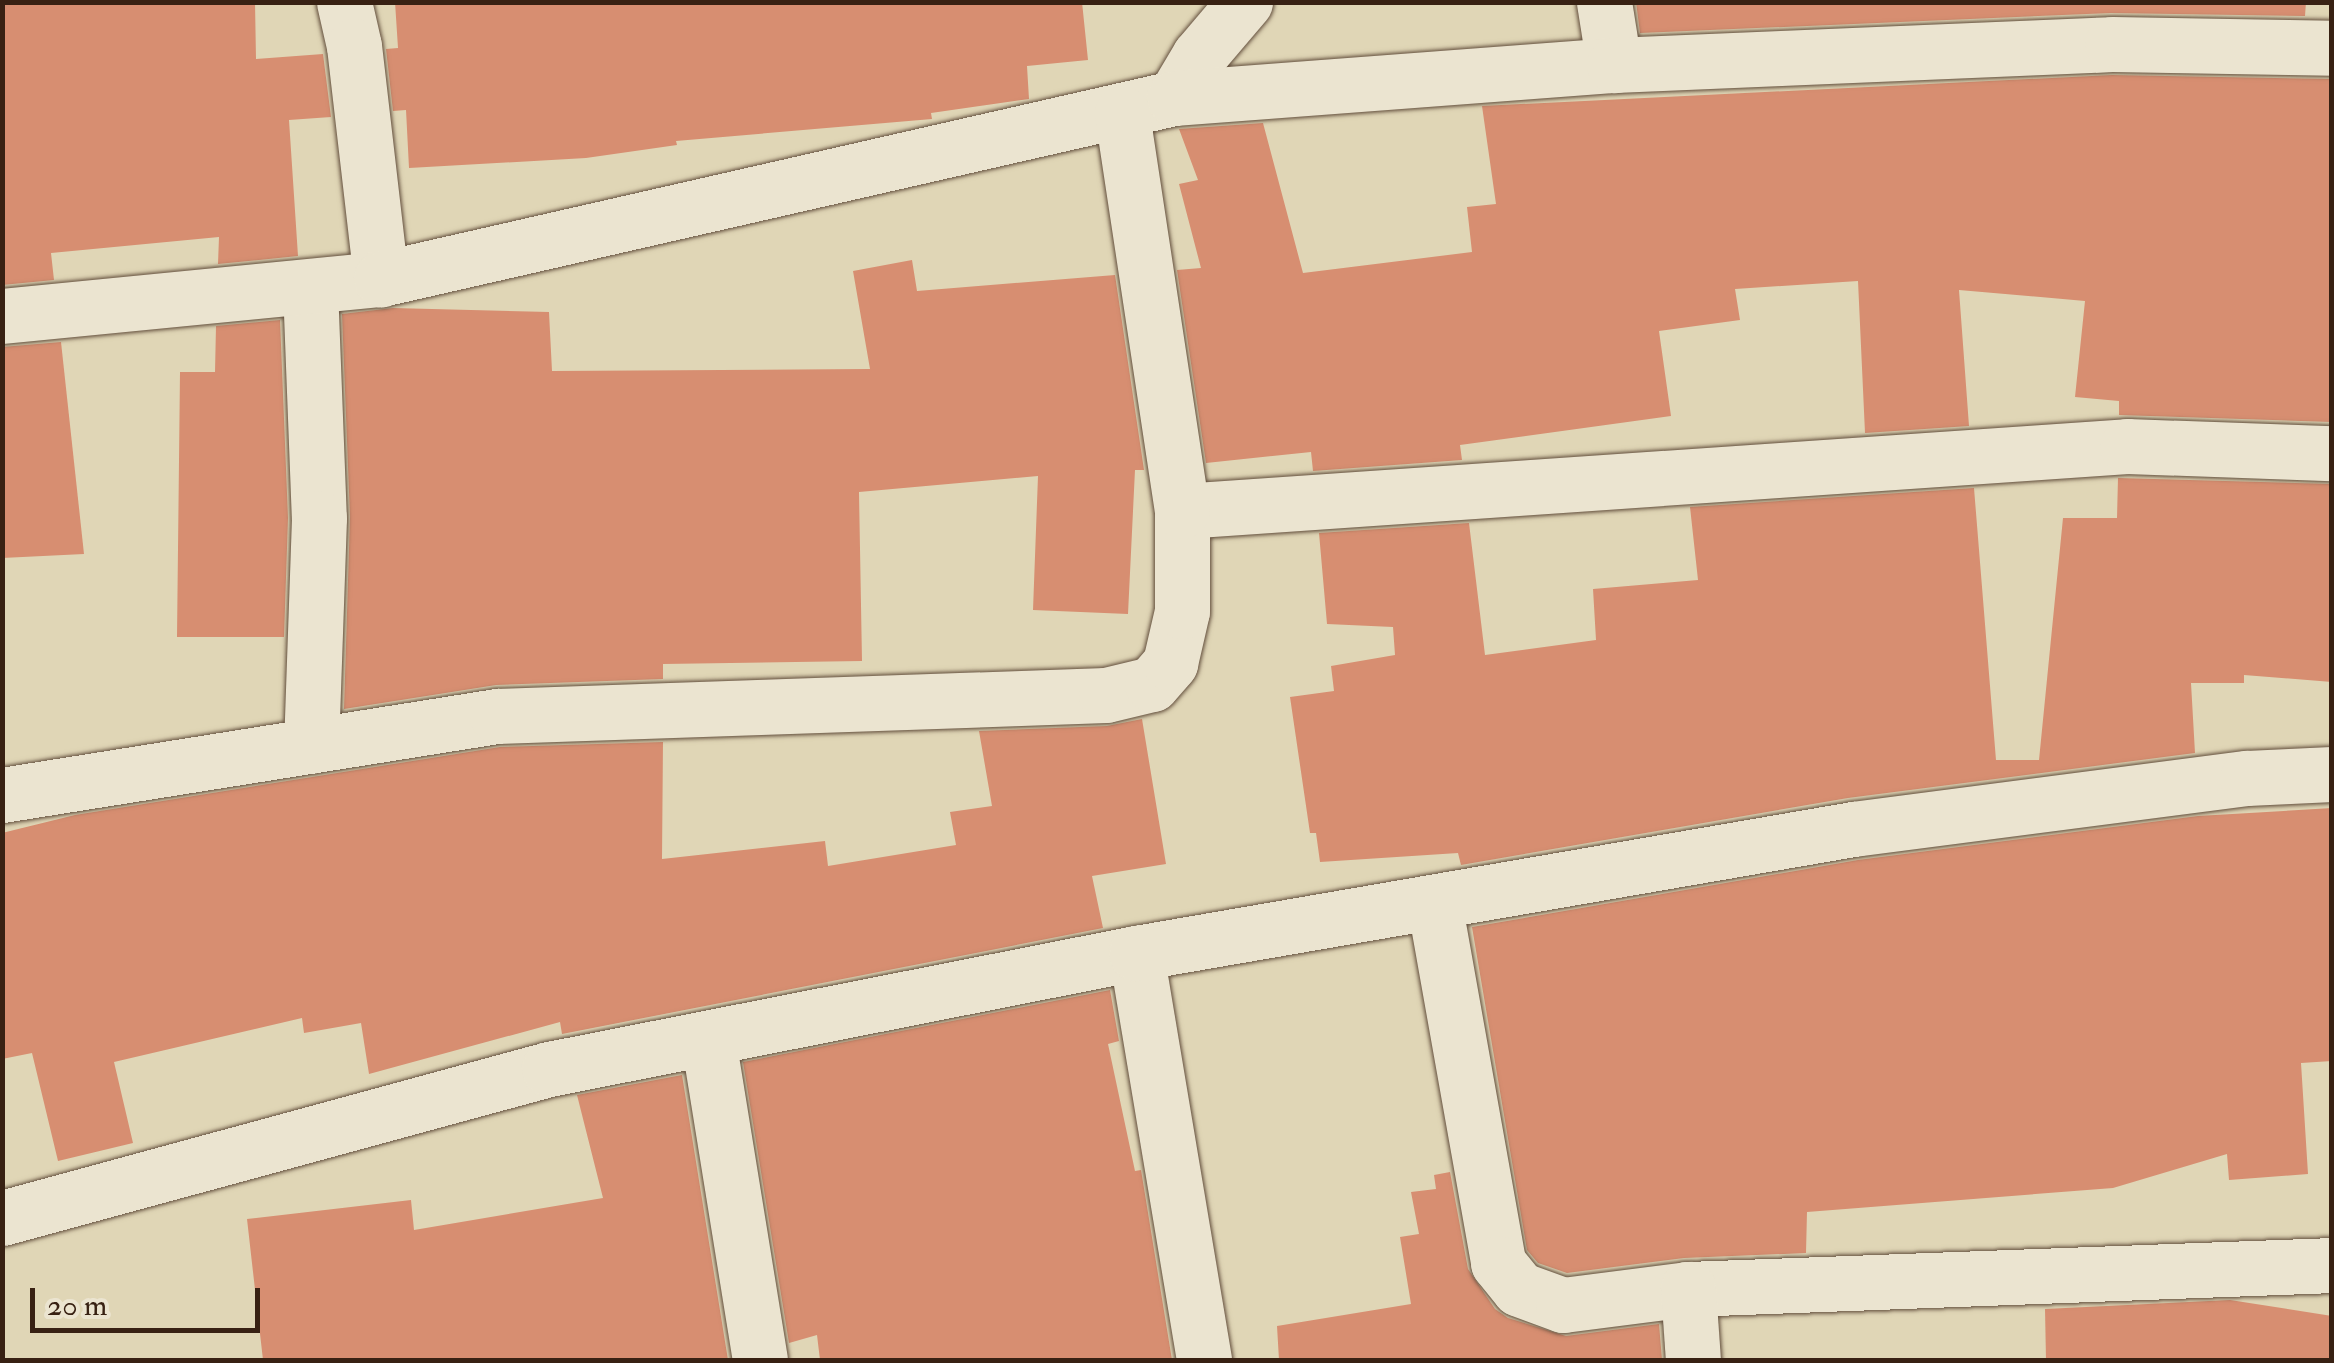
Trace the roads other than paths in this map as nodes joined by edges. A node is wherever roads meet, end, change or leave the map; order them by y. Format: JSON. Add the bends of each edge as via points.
{"nodes":[{"id":1,"x":344,"y":2,"type":"edge"},
{"id":2,"x":1197,"y":2,"type":"edge"},
{"id":3,"x":1245,"y":2,"type":"edge"},
{"id":4,"x":1604,"y":2,"type":"edge"},
{"id":5,"x":2332,"y":48,"type":"edge"},
{"id":6,"x":1614,"y":65,"type":"junction"},
{"id":7,"x":1187,"y":77,"type":"junction"},
{"id":8,"x":1122,"y":114,"type":"junction"},
{"id":9,"x":381,"y":279,"type":"junction"},
{"id":10,"x":310,"y":287,"type":"junction"},
{"id":11,"x":2,"y":316,"type":"edge"},
{"id":12,"x":2332,"y":453,"type":"edge"},
{"id":13,"x":1182,"y":511,"type":"junction"},
{"id":14,"x":311,"y":746,"type":"junction"},
{"id":15,"x":2332,"y":774,"type":"edge"},
{"id":16,"x":2,"y":794,"type":"edge"},
{"id":17,"x":1434,"y":902,"type":"junction"},
{"id":18,"x":1136,"y":953,"type":"junction"},
{"id":19,"x":708,"y":1039,"type":"junction"},
{"id":20,"x":2,"y":1218,"type":"edge"},
{"id":21,"x":2332,"y":1265,"type":"edge"},
{"id":22,"x":1688,"y":1289,"type":"junction"},
{"id":23,"x":760,"y":1360,"type":"edge"},
{"id":24,"x":1204,"y":1360,"type":"edge"},
{"id":25,"x":1693,"y":1360,"type":"edge"}],
"edges":[{"from":1,"to":9,"type":"street"},
{"from":2,"to":7,"type":"street"},
{"from":3,"to":7,"type":"street"},
{"from":4,"to":6,"type":"street"},
{"from":5,"to":6,"type":"street","via":[[2112,44]]},
{"from":6,"to":7,"type":"street"},
{"from":7,"to":8,"type":"street"},
{"from":8,"to":9,"type":"street"},
{"from":8,"to":13,"type":"street"},
{"from":9,"to":10,"type":"street"},
{"from":10,"to":11,"type":"street"},
{"from":10,"to":14,"type":"street","via":[[319,518]]},
{"from":12,"to":13,"type":"street","via":[[2128,446]]},
{"from":13,"to":14,"type":"street","via":[[1182,611],[1170,663],[1152,684],[1106,695],[497,716]]},
{"from":14,"to":16,"type":"street"},
{"from":15,"to":17,"type":"street","via":[[2248,778],[1853,829]]},
{"from":17,"to":18,"type":"street"},
{"from":17,"to":22,"type":"street","via":[[1498,1264],[1519,1289],[1564,1305]]},
{"from":18,"to":19,"type":"street"},
{"from":18,"to":24,"type":"street"},
{"from":19,"to":20,"type":"street","via":[[548,1069]]},
{"from":19,"to":23,"type":"street"},
{"from":21,"to":22,"type":"street"},
{"from":22,"to":25,"type":"street"}]}
